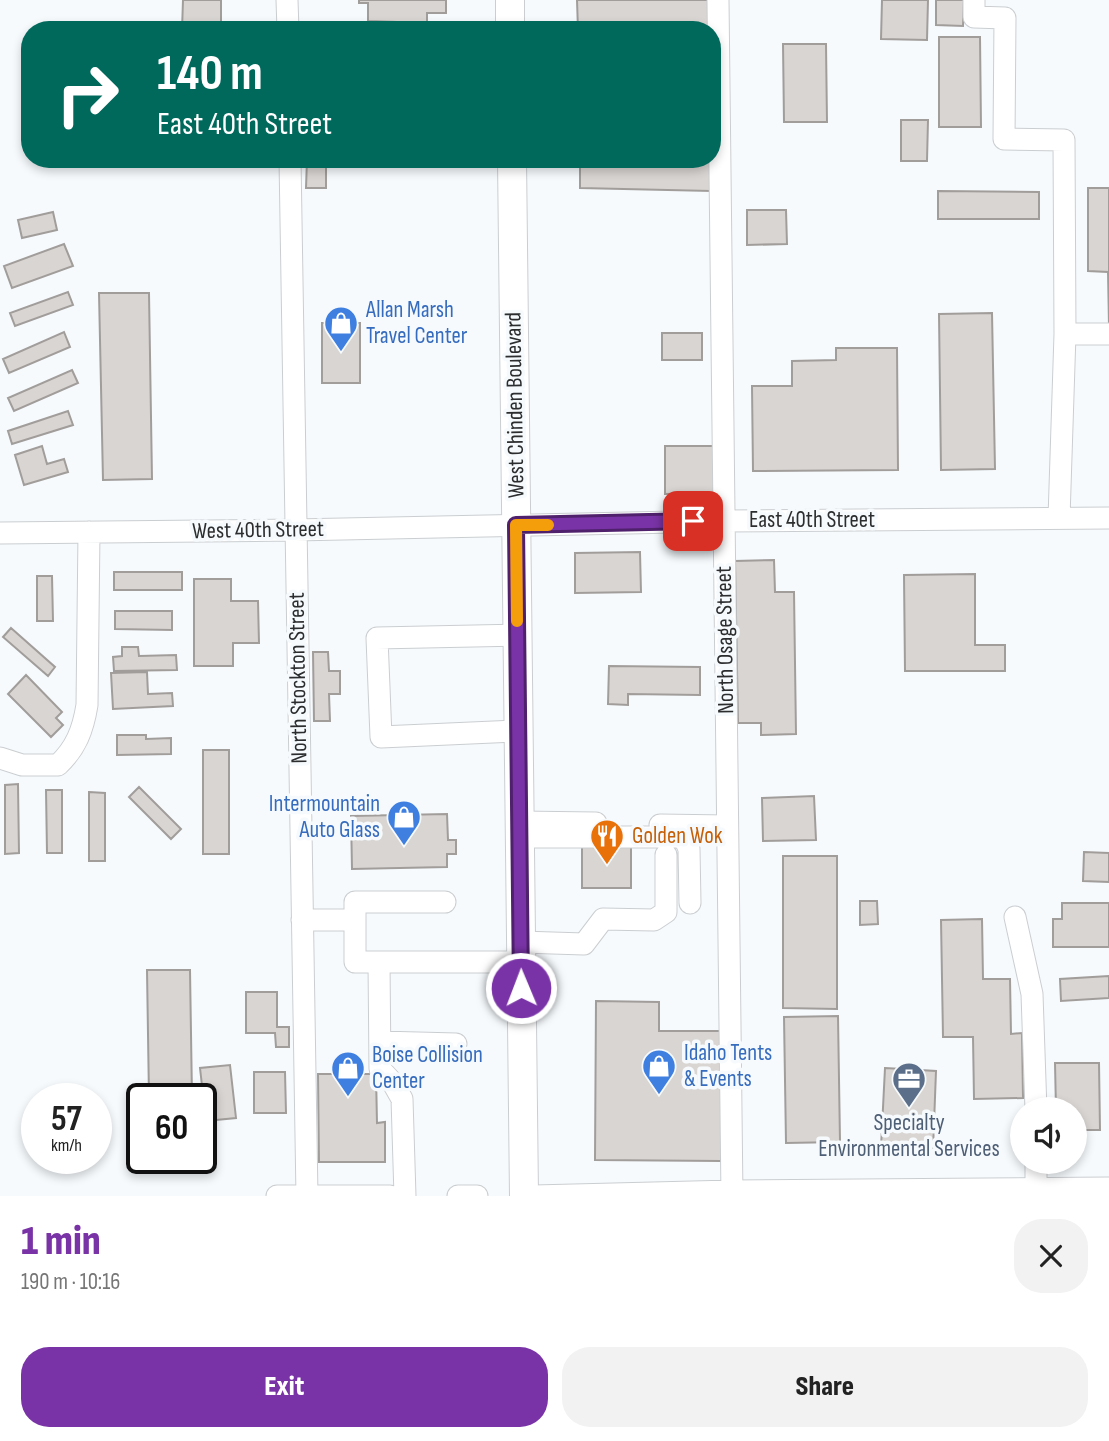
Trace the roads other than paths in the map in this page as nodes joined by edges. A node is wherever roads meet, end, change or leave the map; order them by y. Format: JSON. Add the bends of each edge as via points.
{"nodes":[{"id":1,"x":287,"y":0,"type":"edge"},
{"id":2,"x":510,"y":0,"type":"edge"},
{"id":3,"x":718,"y":0,"type":"edge"},
{"id":4,"x":974,"y":0,"type":"edge"},
{"id":5,"x":288,"y":21,"type":"edge"},
{"id":6,"x":510,"y":21,"type":"edge"},
{"id":7,"x":717,"y":21,"type":"edge"},
{"id":8,"x":290,"y":168,"type":"edge"},
{"id":9,"x":512,"y":168,"type":"edge"},
{"id":10,"x":717,"y":168,"type":"edge"},
{"id":11,"x":1065,"y":334,"type":"junction"},
{"id":12,"x":1109,"y":334,"type":"edge"},
{"id":13,"x":1059,"y":518,"type":"junction"},
{"id":14,"x":1109,"y":518,"type":"edge"},
{"id":15,"x":724,"y":521,"type":"junction"},
{"id":16,"x":516,"y":525,"type":"junction"},
{"id":17,"x":295,"y":530,"type":"junction"},
{"id":18,"x":89,"y":532,"type":"junction"},
{"id":19,"x":0,"y":533,"type":"edge"},
{"id":20,"x":517,"y":635,"type":"junction"},
{"id":21,"x":518,"y":731,"type":"junction"},
{"id":22,"x":0,"y":758,"type":"edge"},
{"id":23,"x":727,"y":826,"type":"junction"},
{"id":24,"x":520,"y":829,"type":"junction"},
{"id":25,"x":666,"y":855,"type":"dead end"},
{"id":26,"x":445,"y":902,"type":"dead end"},
{"id":27,"x":666,"y":902,"type":"junction"},
{"id":28,"x":690,"y":903,"type":"junction"},
{"id":29,"x":728,"y":904,"type":"junction"},
{"id":30,"x":1015,"y":917,"type":"dead end"},
{"id":31,"x":302,"y":920,"type":"junction"},
{"id":32,"x":355,"y":920,"type":"junction"},
{"id":33,"x":521,"y":952,"type":"junction"},
{"id":34,"x":379,"y":962,"type":"junction"},
{"id":35,"x":380,"y":1042,"type":"junction"},
{"id":36,"x":456,"y":1044,"type":"dead end"},
{"id":37,"x":1036,"y":1097,"type":"edge"},
{"id":38,"x":1036,"y":1174,"type":"edge"},
{"id":39,"x":1037,"y":1188,"type":"junction"},
{"id":40,"x":1109,"y":1188,"type":"edge"},
{"id":41,"x":732,"y":1193,"type":"edge"},
{"id":42,"x":675,"y":1194,"type":"edge"},
{"id":43,"x":277,"y":1196,"type":"edge"},
{"id":44,"x":307,"y":1196,"type":"edge"},
{"id":45,"x":390,"y":1196,"type":"edge"},
{"id":46,"x":405,"y":1196,"type":"edge"},
{"id":47,"x":458,"y":1196,"type":"edge"},
{"id":48,"x":477,"y":1196,"type":"edge"},
{"id":49,"x":524,"y":1196,"type":"edge"},
{"id":50,"x":534,"y":1196,"type":"edge"}],
"edges":[{"from":1,"to":5,"type":"street"},
{"from":2,"to":6,"type":"main road"},
{"from":3,"to":7,"type":"street","name":"North Osage Street"},
{"from":4,"to":11,"type":"street","via":[[974,17],[1005,18],[1004,139],[1064,140]]},
{"from":8,"to":17,"type":"street","name":"North Stockton Street"},
{"from":9,"to":16,"type":"main road","name":"West Chinden Boulevard"},
{"from":10,"to":15,"type":"street","name":"North Osage Street"},
{"from":11,"to":12,"type":"street"},
{"from":11,"to":13,"type":"street"},
{"from":13,"to":14,"type":"street","name":"East 40th Street"},
{"from":13,"to":15,"type":"street","name":"East 40th Street"},
{"from":15,"to":16,"type":"street","name":"East 40th Street"},
{"from":15,"to":23,"type":"street","name":"North Osage Street"},
{"from":16,"to":17,"type":"street","name":"West 40th Street"},
{"from":16,"to":20,"type":"main road","name":"West Chinden Boulevard"},
{"from":17,"to":18,"type":"street","name":"West 40th Street"},
{"from":17,"to":31,"type":"street","name":"North Stockton Street"},
{"from":18,"to":19,"type":"street","name":"West 40th Street"},
{"from":18,"to":22,"type":"street","via":[[83,729],[71,753],[58,765],[22,765]]},
{"from":20,"to":21,"type":"main road","name":"West Chinden Boulevard"},
{"from":20,"to":21,"type":"street","via":[[377,638],[381,737]]},
{"from":21,"to":24,"type":"main road","name":"West Chinden Boulevard"},
{"from":23,"to":24,"type":"street"},
{"from":23,"to":29,"type":"street","name":"North Osage Street"},
{"from":24,"to":28,"type":"street","via":[[680,837],[689,849]]},
{"from":24,"to":33,"type":"main road","name":"West Chinden Boulevard"},
{"from":25,"to":27,"type":"street"},
{"from":26,"to":32,"type":"street","via":[[355,902]]},
{"from":27,"to":28,"type":"street"},
{"from":27,"to":33,"type":"street","via":[[666,912],[654,920],[603,919],[584,944]]},
{"from":28,"to":29,"type":"street"},
{"from":29,"to":41,"type":"street","name":"North Osage Street"},
{"from":30,"to":37,"type":"street","via":[[1032,994]]},
{"from":31,"to":32,"type":"street"},
{"from":31,"to":44,"type":"street","name":"North Stockton Street"},
{"from":32,"to":34,"type":"street","via":[[355,962]]},
{"from":33,"to":34,"type":"street"},
{"from":33,"to":49,"type":"main road","name":"West Chinden Boulevard"},
{"from":34,"to":35,"type":"street"},
{"from":35,"to":36,"type":"street"},
{"from":35,"to":46,"type":"street","via":[[380,1069],[402,1099]]},
{"from":38,"to":39,"type":"street"},
{"from":39,"to":40,"type":"street"},
{"from":39,"to":41,"type":"street"},
{"from":41,"to":42,"type":"street"},
{"from":42,"to":50,"type":"street"},
{"from":43,"to":44,"type":"street"},
{"from":44,"to":45,"type":"street"},
{"from":47,"to":48,"type":"street"}]}
